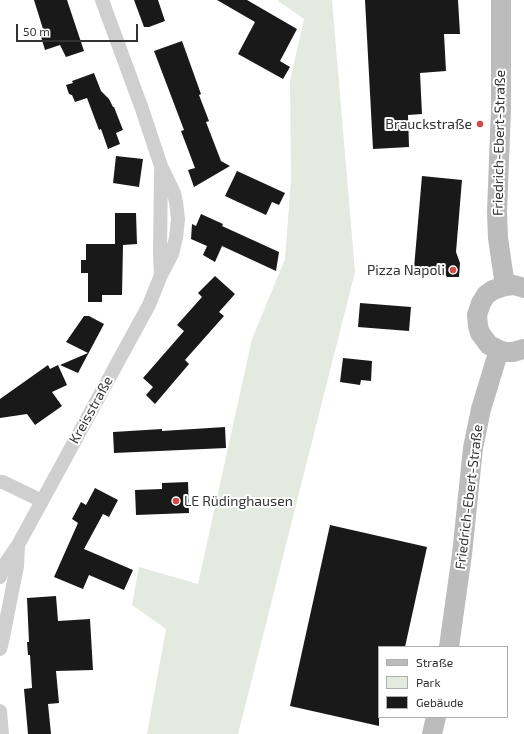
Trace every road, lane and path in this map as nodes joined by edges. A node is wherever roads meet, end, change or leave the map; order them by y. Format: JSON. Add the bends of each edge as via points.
{"nodes":[{"id":1,"x":102,"y":0,"type":"edge"},
{"id":2,"x":501,"y":0,"type":"edge"},
{"id":3,"x":514,"y":287,"type":"edge"},
{"id":4,"x":524,"y":349,"type":"edge"},
{"id":5,"x":499,"y":350,"type":"junction"},
{"id":6,"x":0,"y":482,"type":"edge"},
{"id":7,"x":42,"y":501,"type":"junction"},
{"id":8,"x":18,"y":545,"type":"junction"},
{"id":9,"x":0,"y":577,"type":"edge"},
{"id":10,"x":449,"y":646,"type":"edge"},
{"id":11,"x":0,"y":649,"type":"edge"},
{"id":12,"x":436,"y":718,"type":"edge"},
{"id":13,"x":432,"y":734,"type":"edge"}],
"edges":[{"from":1,"to":7,"type":"street","name":"Kreisstraße","via":[[161,166],[174,193],[178,219],[176,238],[172,254],[149,305]]},
{"from":2,"to":3,"type":"street","name":"Friedrich-Ebert-Straße","via":[[501,109],[496,212],[498,238]]},
{"from":3,"to":5,"type":"street","name":"Friedrich-Ebert-Straße","via":[[493,290],[486,295],[477,315],[478,326],[484,339]]},
{"from":4,"to":5,"type":"street","via":[[513,352]]},
{"from":5,"to":10,"type":"street","name":"Friedrich-Ebert-Straße","via":[[481,409],[473,448]]},
{"from":6,"to":7,"type":"street"},
{"from":7,"to":8,"type":"street","name":"Kreisstraße"},
{"from":8,"to":9,"type":"street","name":"Kreisstraße","via":[[3,567]]},
{"from":8,"to":11,"type":"street","name":"Kreisstraße","via":[[17,566]]},
{"from":12,"to":13,"type":"street"}]}
